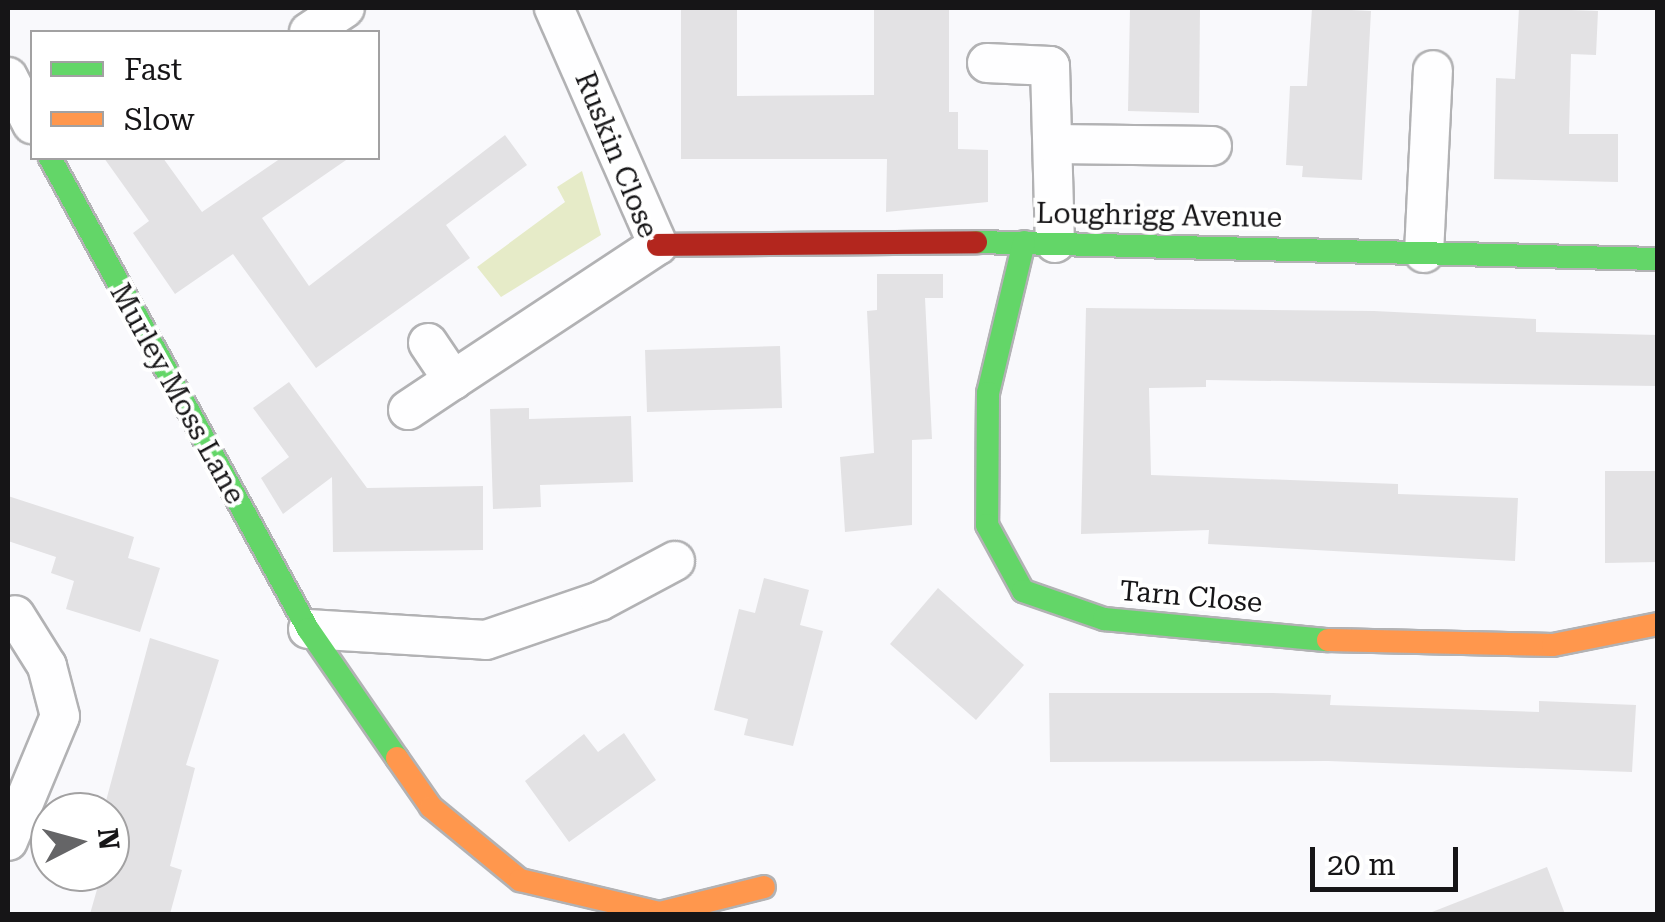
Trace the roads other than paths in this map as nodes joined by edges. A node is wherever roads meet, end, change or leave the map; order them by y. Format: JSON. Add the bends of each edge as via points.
{"nodes":[{"id":1,"x":345,"y":8,"type":"edge"},
{"id":2,"x":554,"y":8,"type":"edge"},
{"id":3,"x":312,"y":30,"type":"edge"},
{"id":4,"x":986,"y":63,"type":"dead end"},
{"id":5,"x":1433,"y":70,"type":"dead end"},
{"id":6,"x":8,"y":77,"type":"edge"},
{"id":7,"x":30,"y":120,"type":"edge"},
{"id":8,"x":1055,"y":144,"type":"junction"},
{"id":9,"x":1212,"y":146,"type":"dead end"},
{"id":10,"x":51,"y":160,"type":"edge"},
{"id":11,"x":1040,"y":242,"type":"junction"},
{"id":12,"x":658,"y":244,"type":"junction"},
{"id":13,"x":1424,"y":253,"type":"junction"},
{"id":14,"x":1658,"y":259,"type":"edge"},
{"id":15,"x":428,"y":343,"type":"dead end"},
{"id":16,"x":453,"y":380,"type":"junction"},
{"id":17,"x":408,"y":410,"type":"dead end"},
{"id":18,"x":675,"y":562,"type":"dead end"},
{"id":19,"x":16,"y":616,"type":"dead end"},
{"id":20,"x":1658,"y":624,"type":"edge"},
{"id":21,"x":308,"y":629,"type":"junction"},
{"id":22,"x":8,"y":841,"type":"edge"},
{"id":23,"x":764,"y":887,"type":"dead end"},
{"id":24,"x":707,"y":908,"type":"edge"}],
"edges":[{"from":1,"to":3,"type":"street"},
{"from":2,"to":12,"type":"street","name":"Ruskin Close"},
{"from":4,"to":8,"type":"street","via":[[1050,66]]},
{"from":5,"to":13,"type":"street"},
{"from":6,"to":7,"type":"street"},
{"from":8,"to":9,"type":"street"},
{"from":8,"to":11,"type":"street"},
{"from":10,"to":21,"type":"street","name":"Murley Moss Lane"},
{"from":11,"to":12,"type":"street","name":"Loughrigg Avenue"},
{"from":11,"to":13,"type":"street","name":"Loughrigg Avenue"},
{"from":11,"to":20,"type":"street","name":"Tarn Close","via":[[988,394],[987,525],[1023,591],[1104,619],[1335,641],[1553,645]]},
{"from":12,"to":16,"type":"street","name":"Ruskin Close"},
{"from":13,"to":14,"type":"street","name":"Loughrigg Avenue"},
{"from":15,"to":16,"type":"street"},
{"from":16,"to":17,"type":"street","name":"Ruskin Close"},
{"from":18,"to":21,"type":"street","via":[[600,602],[486,640]]},
{"from":19,"to":22,"type":"street","via":[[47,666],[60,716]]},
{"from":21,"to":24,"type":"street","name":"Murley Moss Lane","via":[[430,807],[520,880],[660,913]]},
{"from":23,"to":24,"type":"street","name":"Murley Moss Lane"}]}
